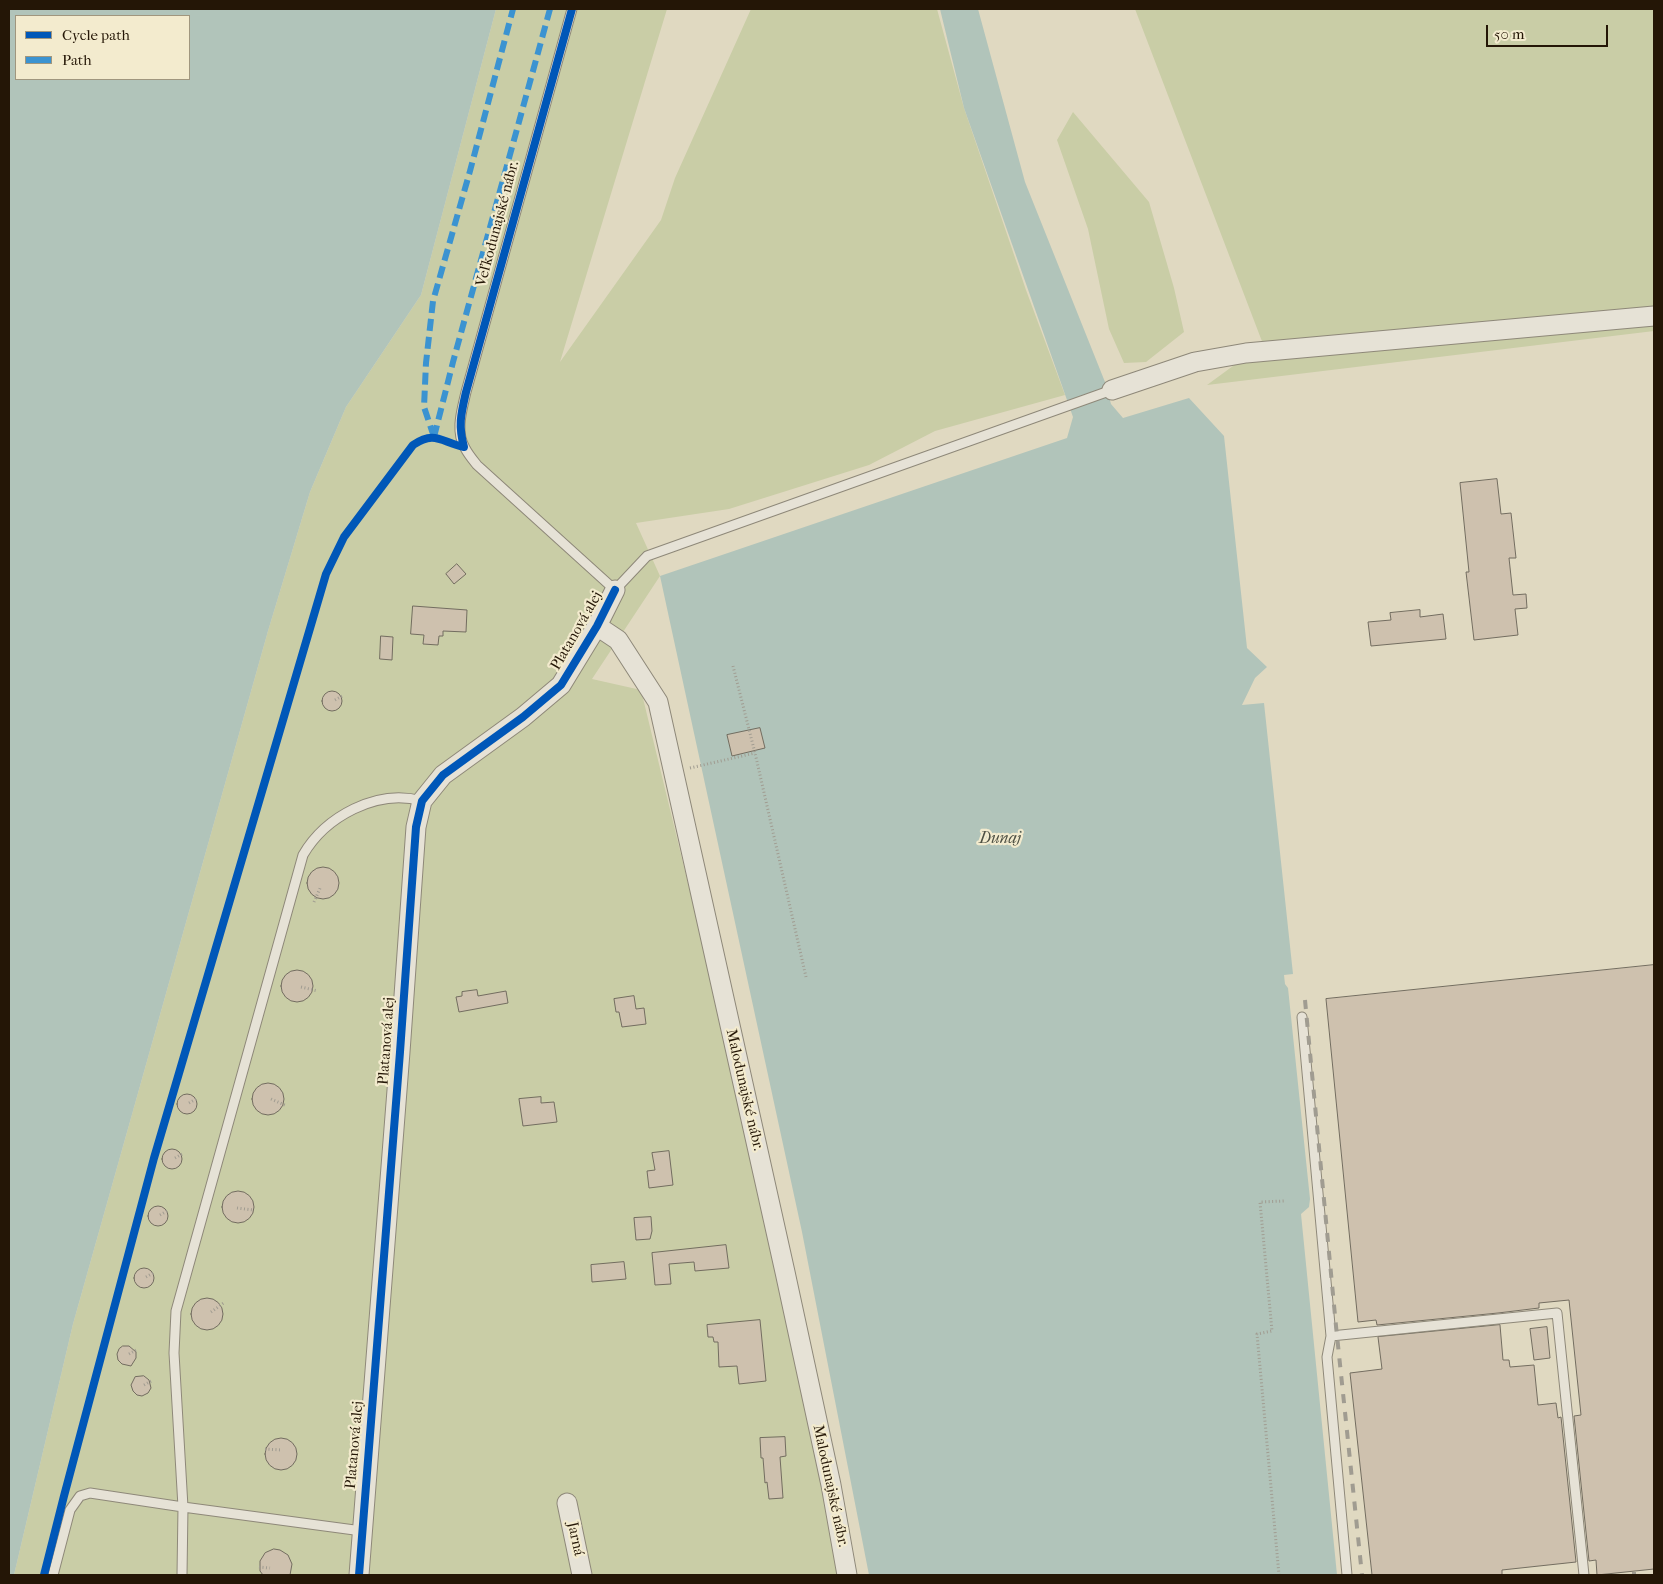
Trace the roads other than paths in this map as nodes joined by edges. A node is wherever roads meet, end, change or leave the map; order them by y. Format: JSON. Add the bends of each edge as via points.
{"nodes":[{"id":1,"x":572,"y":9,"type":"edge"},
{"id":2,"x":1654,"y":316,"type":"edge"},
{"id":3,"x":1112,"y":390,"type":"joint"},
{"id":4,"x":616,"y":590,"type":"junction"},
{"id":5,"x":597,"y":626,"type":"junction"},
{"id":6,"x":422,"y":801,"type":"junction"},
{"id":7,"x":1302,"y":1017,"type":"dead end"},
{"id":8,"x":1332,"y":1336,"type":"junction"},
{"id":9,"x":567,"y":1503,"type":"dead end"},
{"id":10,"x":183,"y":1507,"type":"junction"},
{"id":11,"x":362,"y":1531,"type":"junction"},
{"id":12,"x":53,"y":1575,"type":"edge"},
{"id":13,"x":182,"y":1575,"type":"edge"},
{"id":14,"x":359,"y":1575,"type":"edge"},
{"id":15,"x":582,"y":1575,"type":"edge"},
{"id":16,"x":847,"y":1575,"type":"edge"},
{"id":17,"x":1347,"y":1575,"type":"edge"},
{"id":18,"x":1584,"y":1575,"type":"edge"}],
"edges":[{"from":1,"to":4,"type":"lane","name":"Veľkodunajské nábr.","via":[[466,392],[460,430],[464,447],[476,465]]},
{"from":2,"to":3,"type":"street","via":[[1246,353],[1195,362]]},
{"from":3,"to":4,"type":"lane","via":[[647,556]]},
{"from":4,"to":5,"type":"street","name":"Platanová alej"},
{"from":5,"to":6,"type":"street","name":"Platanová alej","via":[[561,685],[443,775]]},
{"from":5,"to":16,"type":"street","name":"Malodunajské nábr.","via":[[618,640],[658,702],[785,1272]]},
{"from":6,"to":10,"type":"lane","via":[[398,797],[363,805],[332,821],[303,855],[176,1312],[174,1353]]},
{"from":6,"to":11,"type":"street","name":"Platanová alej","via":[[416,827]]},
{"from":7,"to":8,"type":"lane"},
{"from":8,"to":17,"type":"lane","via":[[1327,1357]]},
{"from":8,"to":18,"type":"lane","via":[[1557,1313]]},
{"from":9,"to":15,"type":"street","name":"Jarná"},
{"from":10,"to":11,"type":"lane"},
{"from":10,"to":12,"type":"lane","via":[[90,1492],[80,1496],[70,1510]]},
{"from":10,"to":13,"type":"lane"},
{"from":11,"to":14,"type":"street","name":"Platanová alej"}]}
